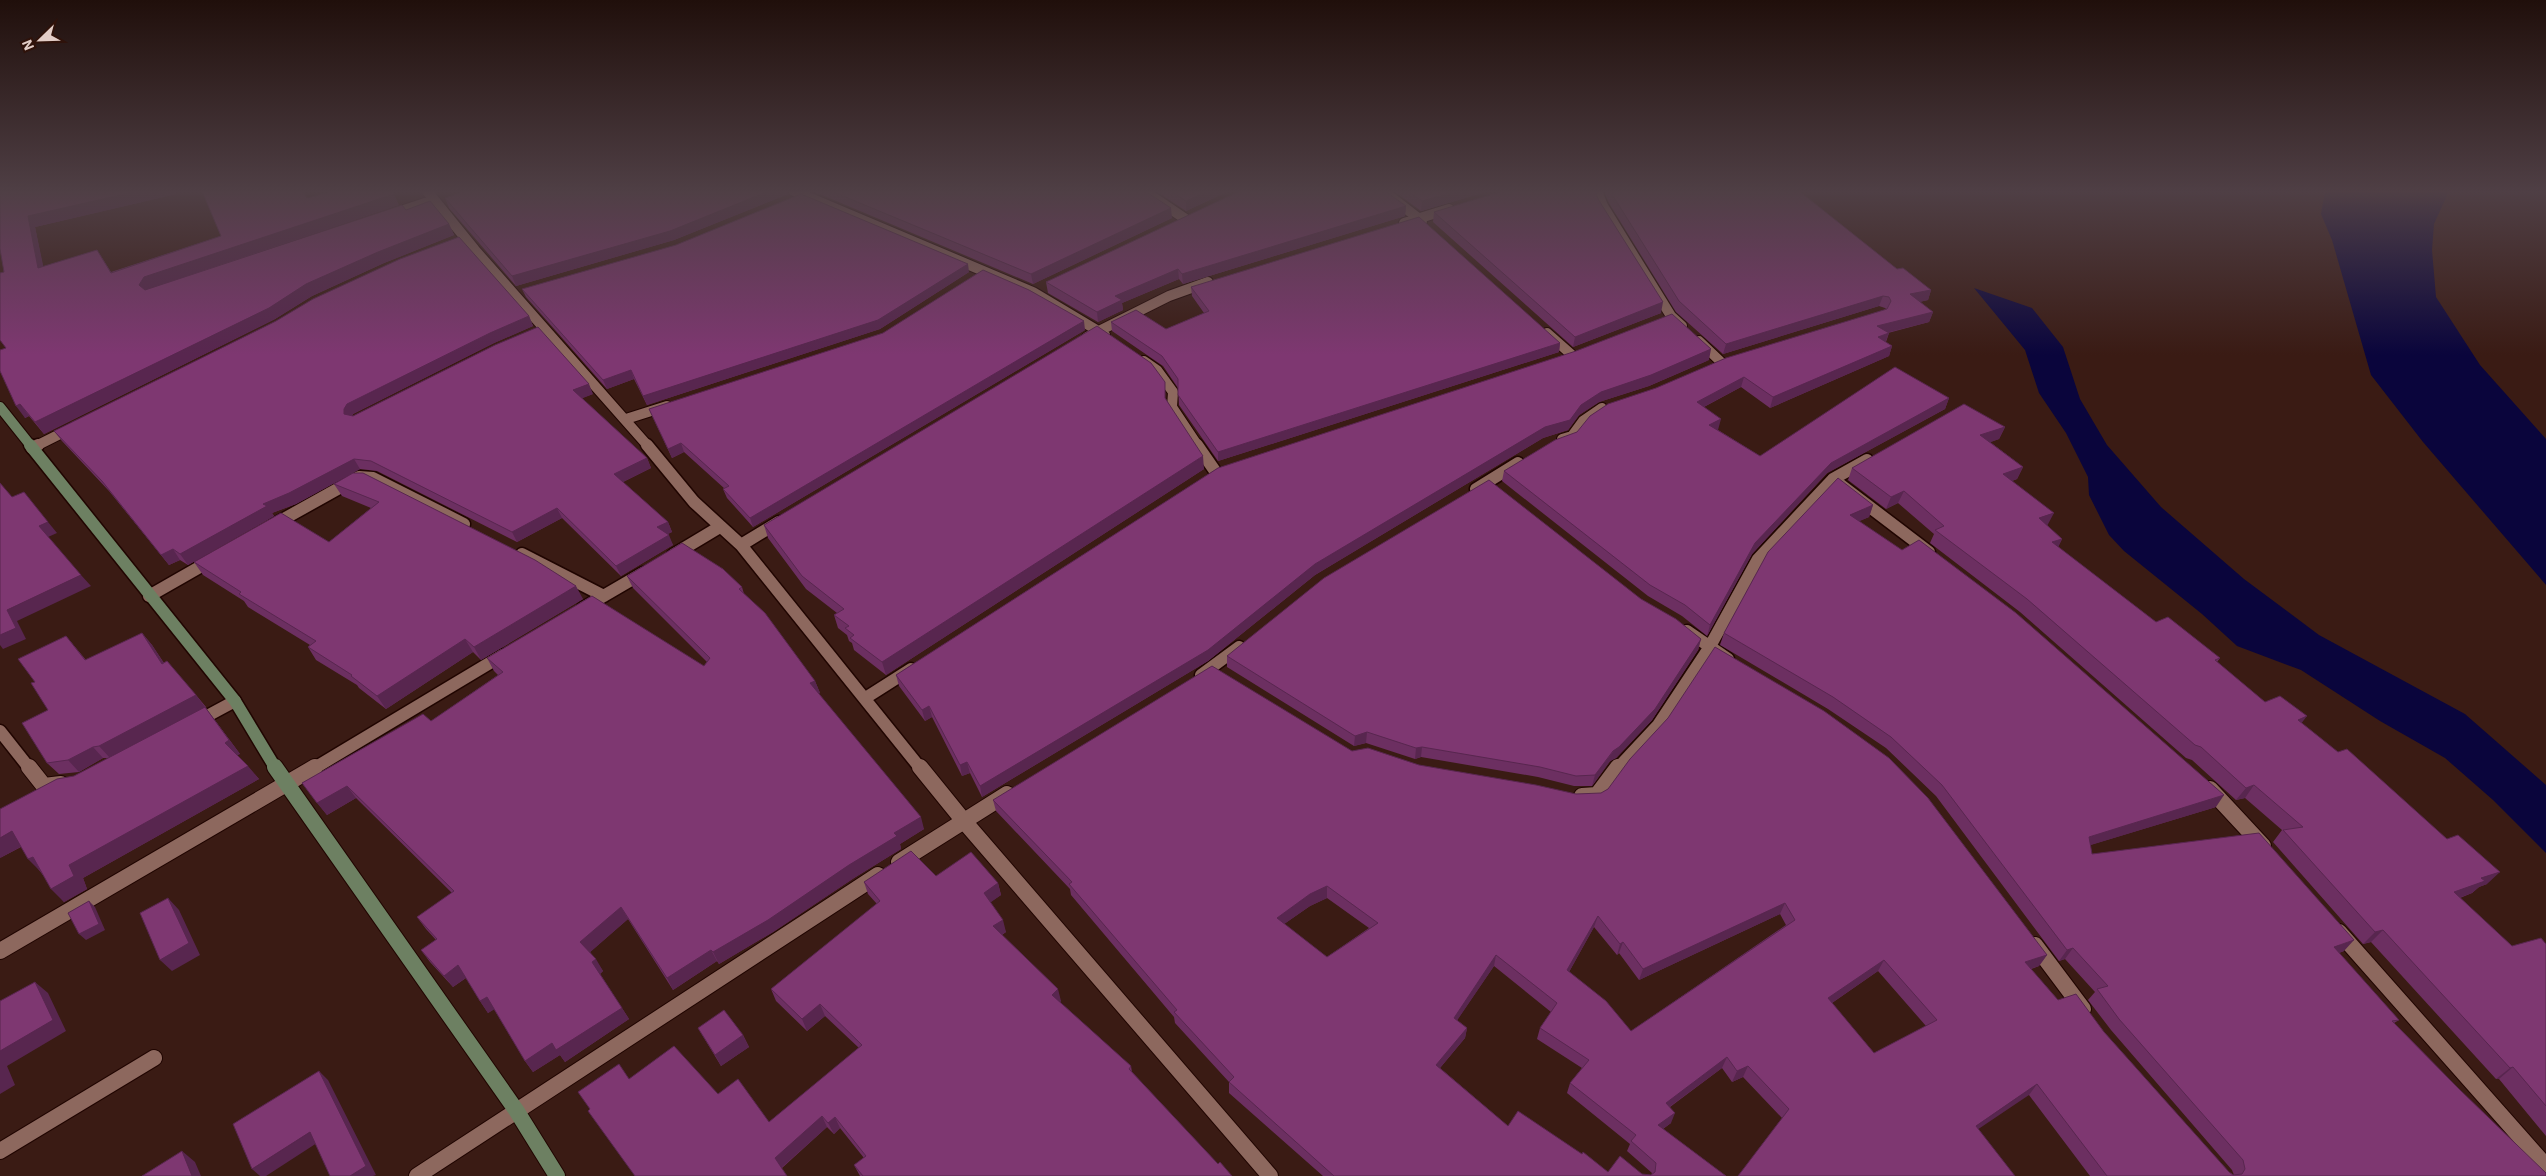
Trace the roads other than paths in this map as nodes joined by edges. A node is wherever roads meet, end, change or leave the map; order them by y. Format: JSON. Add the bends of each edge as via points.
{"nodes":[{"id":1,"x":470,"y":246,"type":"edge"},
{"id":2,"x":928,"y":246,"type":"edge"},
{"id":3,"x":1626,"y":246,"type":"edge"},
{"id":4,"x":984,"y":271,"type":"junction"},
{"id":5,"x":1222,"y":278,"type":"edge"},
{"id":6,"x":968,"y":281,"type":"edge"},
{"id":7,"x":1536,"y":322,"type":"edge"},
{"id":8,"x":1098,"y":330,"type":"junction"},
{"id":9,"x":1113,"y":340,"type":"edge"},
{"id":10,"x":1082,"y":341,"type":"edge"},
{"id":11,"x":1572,"y":355,"type":"edge"},
{"id":12,"x":1135,"y":356,"type":"edge"},
{"id":13,"x":1703,"y":369,"type":"edge"},
{"id":14,"x":682,"y":401,"type":"edge"},
{"id":15,"x":1619,"y":402,"type":"edge"},
{"id":16,"x":0,"y":407,"type":"edge"},
{"id":17,"x":626,"y":419,"type":"junction"},
{"id":18,"x":85,"y":421,"type":"edge"},
{"id":19,"x":1552,"y":442,"type":"edge"},
{"id":20,"x":32,"y":448,"type":"junction"},
{"id":21,"x":1882,"y":451,"type":"edge"},
{"id":22,"x":1526,"y":458,"type":"edge"},
{"id":23,"x":1215,"y":472,"type":"edge"},
{"id":24,"x":1833,"y":479,"type":"junction"},
{"id":25,"x":1489,"y":482,"type":"junction"},
{"id":26,"x":1504,"y":493,"type":"edge"},
{"id":27,"x":1464,"y":497,"type":"edge"},
{"id":28,"x":792,"y":514,"type":"edge"},
{"id":29,"x":718,"y":528,"type":"junction"},
{"id":30,"x":479,"y":532,"type":"edge"},
{"id":31,"x":259,"y":533,"type":"edge"},
{"id":32,"x":741,"y":545,"type":"junction"},
{"id":33,"x":515,"y":550,"type":"edge"},
{"id":34,"x":225,"y":552,"type":"edge"},
{"id":35,"x":1944,"y":563,"type":"edge"},
{"id":36,"x":149,"y":596,"type":"junction"},
{"id":37,"x":604,"y":596,"type":"junction"},
{"id":38,"x":569,"y":616,"type":"edge"},
{"id":39,"x":1678,"y":623,"type":"edge"},
{"id":40,"x":1251,"y":637,"type":"edge"},
{"id":41,"x":518,"y":646,"type":"edge"},
{"id":42,"x":1709,"y":648,"type":"junction"},
{"id":43,"x":925,"y":660,"type":"edge"},
{"id":44,"x":1742,"y":667,"type":"edge"},
{"id":45,"x":1188,"y":683,"type":"edge"},
{"id":46,"x":866,"y":697,"type":"junction"},
{"id":47,"x":236,"y":701,"type":"junction"},
{"id":48,"x":185,"y":728,"type":"edge"},
{"id":49,"x":0,"y":730,"type":"edge"},
{"id":50,"x":2200,"y":780,"type":"edge"},
{"id":51,"x":72,"y":782,"type":"edge"},
{"id":52,"x":285,"y":783,"type":"junction"},
{"id":53,"x":1022,"y":785,"type":"edge"},
{"id":54,"x":1564,"y":794,"type":"edge"},
{"id":55,"x":963,"y":820,"type":"junction"},
{"id":56,"x":2275,"y":859,"type":"edge"},
{"id":57,"x":2328,"y":919,"type":"edge"},
{"id":58,"x":2028,"y":935,"type":"edge"},
{"id":59,"x":0,"y":951,"type":"edge"},
{"id":60,"x":2091,"y":1020,"type":"edge"},
{"id":61,"x":154,"y":1058,"type":"dead end"},
{"id":62,"x":516,"y":1110,"type":"junction"},
{"id":63,"x":0,"y":1151,"type":"edge"},
{"id":64,"x":2546,"y":1166,"type":"edge"},
{"id":65,"x":417,"y":1176,"type":"edge"},
{"id":66,"x":557,"y":1176,"type":"edge"},
{"id":67,"x":1270,"y":1176,"type":"edge"}],
"edges":[{"from":1,"to":17,"type":"street","via":[[517,293],[540,331]]},
{"from":2,"to":4,"type":"street"},
{"from":3,"to":13,"type":"street","via":[[1667,318],[1726,360]]},
{"from":4,"to":6,"type":"street"},
{"from":4,"to":8,"type":"street","via":[[1038,289]]},
{"from":5,"to":8,"type":"street","via":[[1168,296]]},
{"from":7,"to":11,"type":"street"},
{"from":8,"to":9,"type":"street"},
{"from":8,"to":10,"type":"street"},
{"from":12,"to":23,"type":"street","via":[[1157,370],[1173,392],[1172,407]]},
{"from":14,"to":17,"type":"street"},
{"from":15,"to":19,"type":"street","via":[[1583,421],[1572,436]]},
{"from":16,"to":20,"type":"street"},
{"from":17,"to":29,"type":"street"},
{"from":18,"to":20,"type":"street"},
{"from":20,"to":36,"type":"street"},
{"from":21,"to":24,"type":"street"},
{"from":22,"to":25,"type":"street"},
{"from":24,"to":35,"type":"street"},
{"from":24,"to":42,"type":"street","via":[[1758,559]]},
{"from":25,"to":26,"type":"street"},
{"from":25,"to":27,"type":"street"},
{"from":28,"to":32,"type":"street"},
{"from":29,"to":32,"type":"street"},
{"from":29,"to":37,"type":"street"},
{"from":30,"to":31,"type":"street","via":[[373,478],[359,477]]},
{"from":32,"to":46,"type":"street"},
{"from":33,"to":37,"type":"street"},
{"from":34,"to":36,"type":"street"},
{"from":36,"to":47,"type":"street"},
{"from":37,"to":38,"type":"street"},
{"from":39,"to":42,"type":"street"},
{"from":40,"to":45,"type":"street","via":[[1217,671]]},
{"from":41,"to":52,"type":"street"},
{"from":42,"to":44,"type":"street"},
{"from":42,"to":54,"type":"street","via":[[1658,725],[1623,760],[1597,795]]},
{"from":43,"to":46,"type":"street"},
{"from":46,"to":55,"type":"street"},
{"from":47,"to":48,"type":"street"},
{"from":47,"to":52,"type":"street"},
{"from":49,"to":51,"type":"street","via":[[44,786]]},
{"from":50,"to":56,"type":"street","via":[[2222,799]]},
{"from":52,"to":59,"type":"street","via":[[168,855]]},
{"from":52,"to":62,"type":"street"},
{"from":53,"to":55,"type":"street"},
{"from":55,"to":62,"type":"street"},
{"from":55,"to":67,"type":"street"},
{"from":57,"to":64,"type":"street"},
{"from":58,"to":60,"type":"street"},
{"from":61,"to":63,"type":"street"},
{"from":62,"to":65,"type":"street"},
{"from":62,"to":66,"type":"street"}]}
